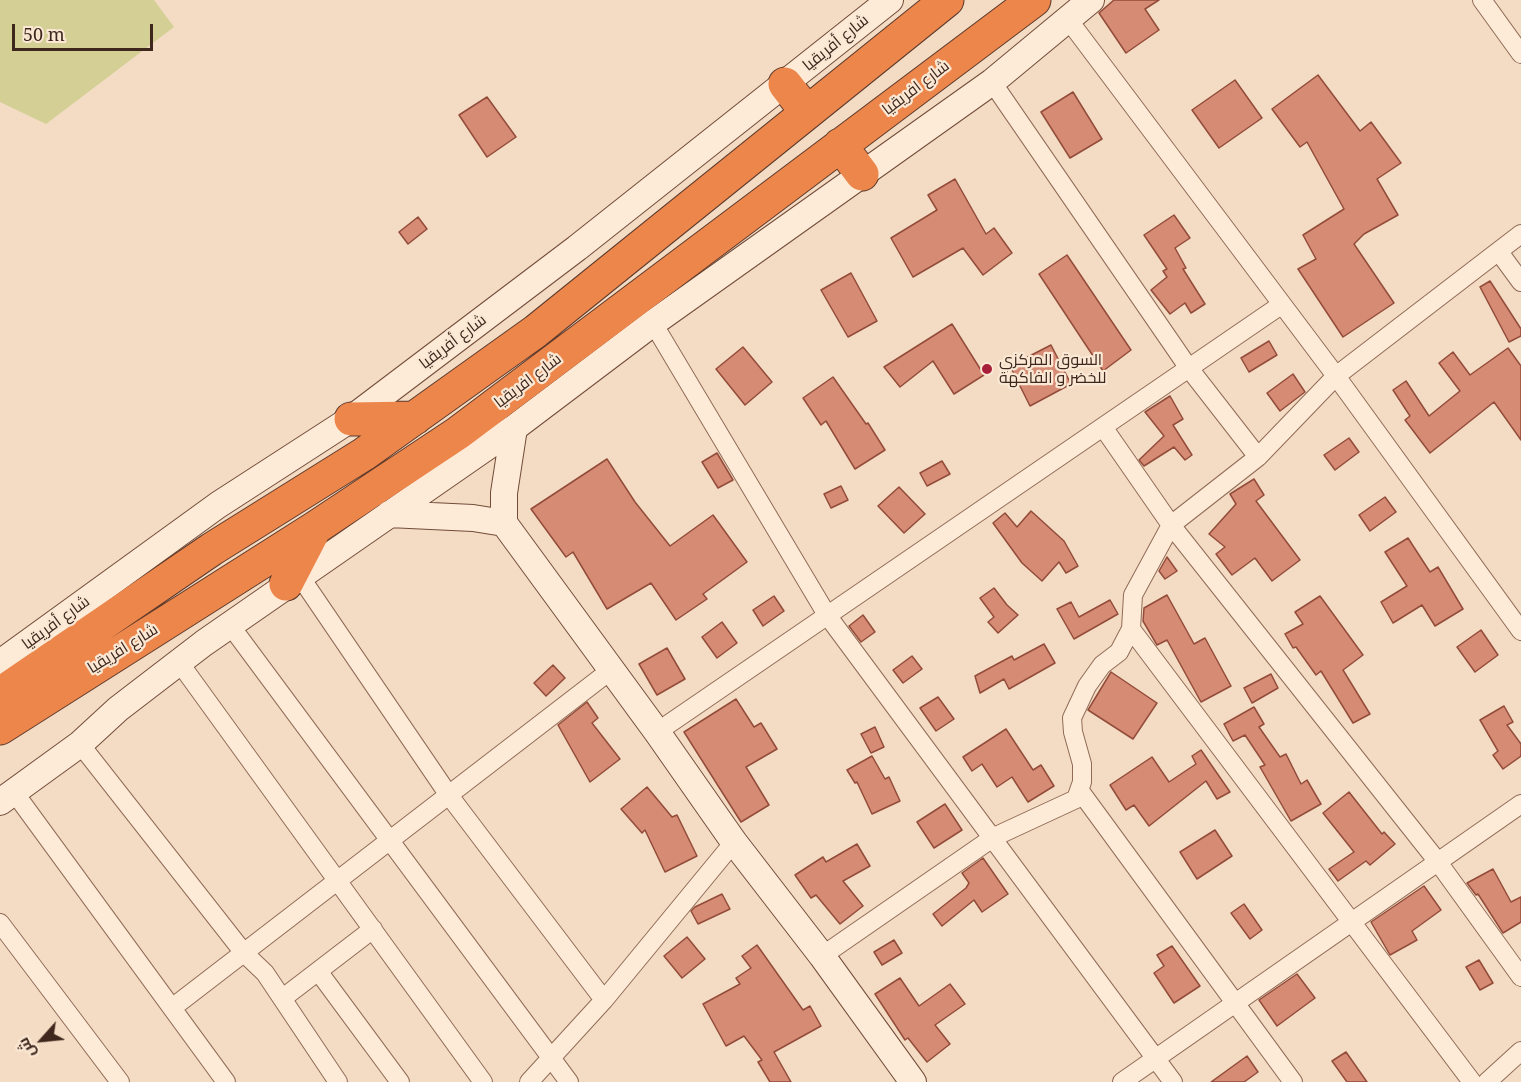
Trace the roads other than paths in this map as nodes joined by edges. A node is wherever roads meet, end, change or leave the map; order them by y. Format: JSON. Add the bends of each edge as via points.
{"nodes":[{"id":1,"x":890,"y":0,"type":"edge"},
{"id":2,"x":947,"y":0,"type":"edge"},
{"id":3,"x":1034,"y":0,"type":"edge"},
{"id":4,"x":1091,"y":0,"type":"edge"},
{"id":5,"x":1482,"y":0,"type":"edge"},
{"id":6,"x":1066,"y":18,"type":"junction"},
{"id":7,"x":1521,"y":54,"type":"edge"},
{"id":8,"x":992,"y":82,"type":"junction"},
{"id":9,"x":785,"y":84,"type":"junction"},
{"id":10,"x":806,"y":111,"type":"junction"},
{"id":11,"x":840,"y":145,"type":"junction"},
{"id":12,"x":862,"y":174,"type":"junction"},
{"id":13,"x":1521,"y":234,"type":"edge"},
{"id":14,"x":1498,"y":252,"type":"junction"},
{"id":15,"x":1521,"y":282,"type":"edge"},
{"id":16,"x":1281,"y":305,"type":"junction"},
{"id":17,"x":653,"y":323,"type":"junction"},
{"id":18,"x":1188,"y":367,"type":"junction"},
{"id":19,"x":1336,"y":376,"type":"junction"},
{"id":20,"x":415,"y":418,"type":"junction"},
{"id":21,"x":351,"y":419,"type":"junction"},
{"id":22,"x":1103,"y":427,"type":"junction"},
{"id":23,"x":514,"y":428,"type":"junction"},
{"id":24,"x":1258,"y":457,"type":"junction"},
{"id":25,"x":388,"y":514,"type":"junction"},
{"id":26,"x":504,"y":523,"type":"junction"},
{"id":27,"x":1171,"y":525,"type":"junction"},
{"id":28,"x":315,"y":528,"type":"junction"},
{"id":29,"x":292,"y":580,"type":"junction"},
{"id":30,"x":827,"y":615,"type":"junction"},
{"id":31,"x":230,"y":625,"type":"junction"},
{"id":32,"x":1131,"y":629,"type":"junction"},
{"id":33,"x":1521,"y":631,"type":"edge"},
{"id":34,"x":179,"y":662,"type":"junction"},
{"id":35,"x":0,"y":663,"type":"edge"},
{"id":36,"x":611,"y":670,"type":"junction"},
{"id":37,"x":0,"y":694,"type":"edge"},
{"id":38,"x":0,"y":728,"type":"edge"},
{"id":39,"x":657,"y":732,"type":"junction"},
{"id":40,"x":80,"y":744,"type":"junction"},
{"id":41,"x":1080,"y":791,"type":"junction"},
{"id":42,"x":448,"y":794,"type":"junction"},
{"id":43,"x":7,"y":797,"type":"edge"},
{"id":44,"x":1519,"y":809,"type":"edge"},
{"id":45,"x":994,"y":837,"type":"junction"},
{"id":46,"x":391,"y":840,"type":"junction"},
{"id":47,"x":734,"y":842,"type":"junction"},
{"id":48,"x":1438,"y":862,"type":"junction"},
{"id":49,"x":338,"y":881,"type":"junction"},
{"id":50,"x":0,"y":922,"type":"edge"},
{"id":51,"x":1351,"y":922,"type":"junction"},
{"id":52,"x":373,"y":929,"type":"junction"},
{"id":53,"x":244,"y":953,"type":"junction"},
{"id":54,"x":822,"y":956,"type":"junction"},
{"id":55,"x":318,"y":970,"type":"junction"},
{"id":56,"x":1521,"y":977,"type":"edge"},
{"id":57,"x":283,"y":998,"type":"junction"},
{"id":58,"x":604,"y":1000,"type":"junction"},
{"id":59,"x":1236,"y":1003,"type":"junction"},
{"id":60,"x":172,"y":1008,"type":"junction"},
{"id":61,"x":1521,"y":1051,"type":"edge"},
{"id":62,"x":552,"y":1058,"type":"junction"},
{"id":63,"x":1157,"y":1058,"type":"junction"},
{"id":64,"x":120,"y":1082,"type":"edge"},
{"id":65,"x":226,"y":1082,"type":"edge"},
{"id":66,"x":338,"y":1082,"type":"edge"},
{"id":67,"x":400,"y":1082,"type":"edge"},
{"id":68,"x":483,"y":1082,"type":"edge"},
{"id":69,"x":529,"y":1082,"type":"edge"},
{"id":70,"x":569,"y":1082,"type":"edge"},
{"id":71,"x":913,"y":1082,"type":"edge"},
{"id":72,"x":1122,"y":1082,"type":"edge"},
{"id":73,"x":1173,"y":1082,"type":"edge"},
{"id":74,"x":1293,"y":1082,"type":"edge"},
{"id":75,"x":1472,"y":1082,"type":"edge"},
{"id":76,"x":1487,"y":1082,"type":"edge"}],
"edges":[{"from":1,"to":9,"type":"street","name":"شارع أفريقيا"},
{"from":2,"to":10,"type":"highway","name":"شارع افريقيا"},
{"from":3,"to":11,"type":"highway","name":"شارع افريقيا"},
{"from":4,"to":6,"type":"street","name":"شارع افريقيا"},
{"from":5,"to":7,"type":"street"},
{"from":6,"to":8,"type":"street","name":"شارع افريقيا"},
{"from":6,"to":16,"type":"street"},
{"from":8,"to":12,"type":"street","name":"شارع افريقيا"},
{"from":8,"to":18,"type":"street"},
{"from":9,"to":10,"type":"highway"},
{"from":9,"to":21,"type":"street","name":"شارع أفريقيا"},
{"from":10,"to":20,"type":"highway","name":"شارع افريقيا","via":[[536,331]]},
{"from":11,"to":12,"type":"highway"},
{"from":11,"to":28,"type":"highway","name":"شارع افريقيا","via":[[458,433]]},
{"from":12,"to":17,"type":"street","name":"شارع افريقيا"},
{"from":13,"to":14,"type":"street"},
{"from":14,"to":15,"type":"street"},
{"from":14,"to":19,"type":"street"},
{"from":16,"to":18,"type":"street"},
{"from":16,"to":19,"type":"street"},
{"from":17,"to":23,"type":"street","name":"شارع افريقيا"},
{"from":17,"to":30,"type":"street"},
{"from":18,"to":22,"type":"street"},
{"from":18,"to":24,"type":"street"},
{"from":19,"to":24,"type":"street"},
{"from":19,"to":33,"type":"street"},
{"from":20,"to":21,"type":"highway"},
{"from":20,"to":37,"type":"highway","name":"شارع افريقيا","via":[[212,549]]},
{"from":21,"to":35,"type":"street","name":"شارع أفريقيا","via":[[218,506]]},
{"from":22,"to":27,"type":"street"},
{"from":22,"to":30,"type":"street"},
{"from":23,"to":25,"type":"street","name":"شارع افريقيا"},
{"from":23,"to":26,"type":"street","via":[[504,493]]},
{"from":24,"to":27,"type":"street"},
{"from":25,"to":26,"type":"street"},
{"from":25,"to":29,"type":"street","name":"شارع افريقيا"},
{"from":26,"to":36,"type":"street"},
{"from":27,"to":32,"type":"street","via":[[1133,595]]},
{"from":27,"to":48,"type":"street"},
{"from":28,"to":29,"type":"highway"},
{"from":28,"to":38,"type":"highway","name":"شارع افريقيا"},
{"from":29,"to":31,"type":"street","name":"شارع افريقيا"},
{"from":29,"to":42,"type":"street"},
{"from":30,"to":39,"type":"street"},
{"from":30,"to":45,"type":"street"},
{"from":31,"to":34,"type":"street","name":"شارع افريقيا"},
{"from":31,"to":46,"type":"street"},
{"from":32,"to":41,"type":"street","via":[[1119,652],[1102,665],[1087,686],[1072,718],[1082,764]]},
{"from":32,"to":51,"type":"street"},
{"from":34,"to":40,"type":"street","name":"شارع افريقيا","via":[[117,709]]},
{"from":34,"to":49,"type":"street"},
{"from":36,"to":39,"type":"street"},
{"from":36,"to":42,"type":"street"},
{"from":39,"to":47,"type":"street"},
{"from":40,"to":43,"type":"street"},
{"from":40,"to":53,"type":"street"},
{"from":41,"to":45,"type":"street","via":[[1076,799]]},
{"from":41,"to":59,"type":"street"},
{"from":42,"to":46,"type":"street"},
{"from":42,"to":58,"type":"street"},
{"from":43,"to":60,"type":"street"},
{"from":44,"to":48,"type":"street"},
{"from":45,"to":54,"type":"street"},
{"from":45,"to":63,"type":"street"},
{"from":46,"to":49,"type":"street"},
{"from":46,"to":62,"type":"street"},
{"from":47,"to":54,"type":"street"},
{"from":47,"to":58,"type":"street"},
{"from":48,"to":51,"type":"street"},
{"from":48,"to":56,"type":"street"},
{"from":49,"to":52,"type":"street"},
{"from":49,"to":53,"type":"street"},
{"from":50,"to":64,"type":"street"},
{"from":51,"to":59,"type":"street"},
{"from":51,"to":75,"type":"street"},
{"from":52,"to":55,"type":"street"},
{"from":52,"to":68,"type":"street"},
{"from":53,"to":57,"type":"street"},
{"from":53,"to":60,"type":"street"},
{"from":54,"to":71,"type":"street"},
{"from":55,"to":57,"type":"street"},
{"from":55,"to":67,"type":"street"},
{"from":57,"to":66,"type":"street"},
{"from":58,"to":62,"type":"street"},
{"from":59,"to":63,"type":"street"},
{"from":59,"to":74,"type":"street"},
{"from":60,"to":65,"type":"street"},
{"from":61,"to":76,"type":"street"},
{"from":62,"to":69,"type":"street"},
{"from":62,"to":70,"type":"street"},
{"from":63,"to":72,"type":"street"},
{"from":63,"to":73,"type":"street"}]}
